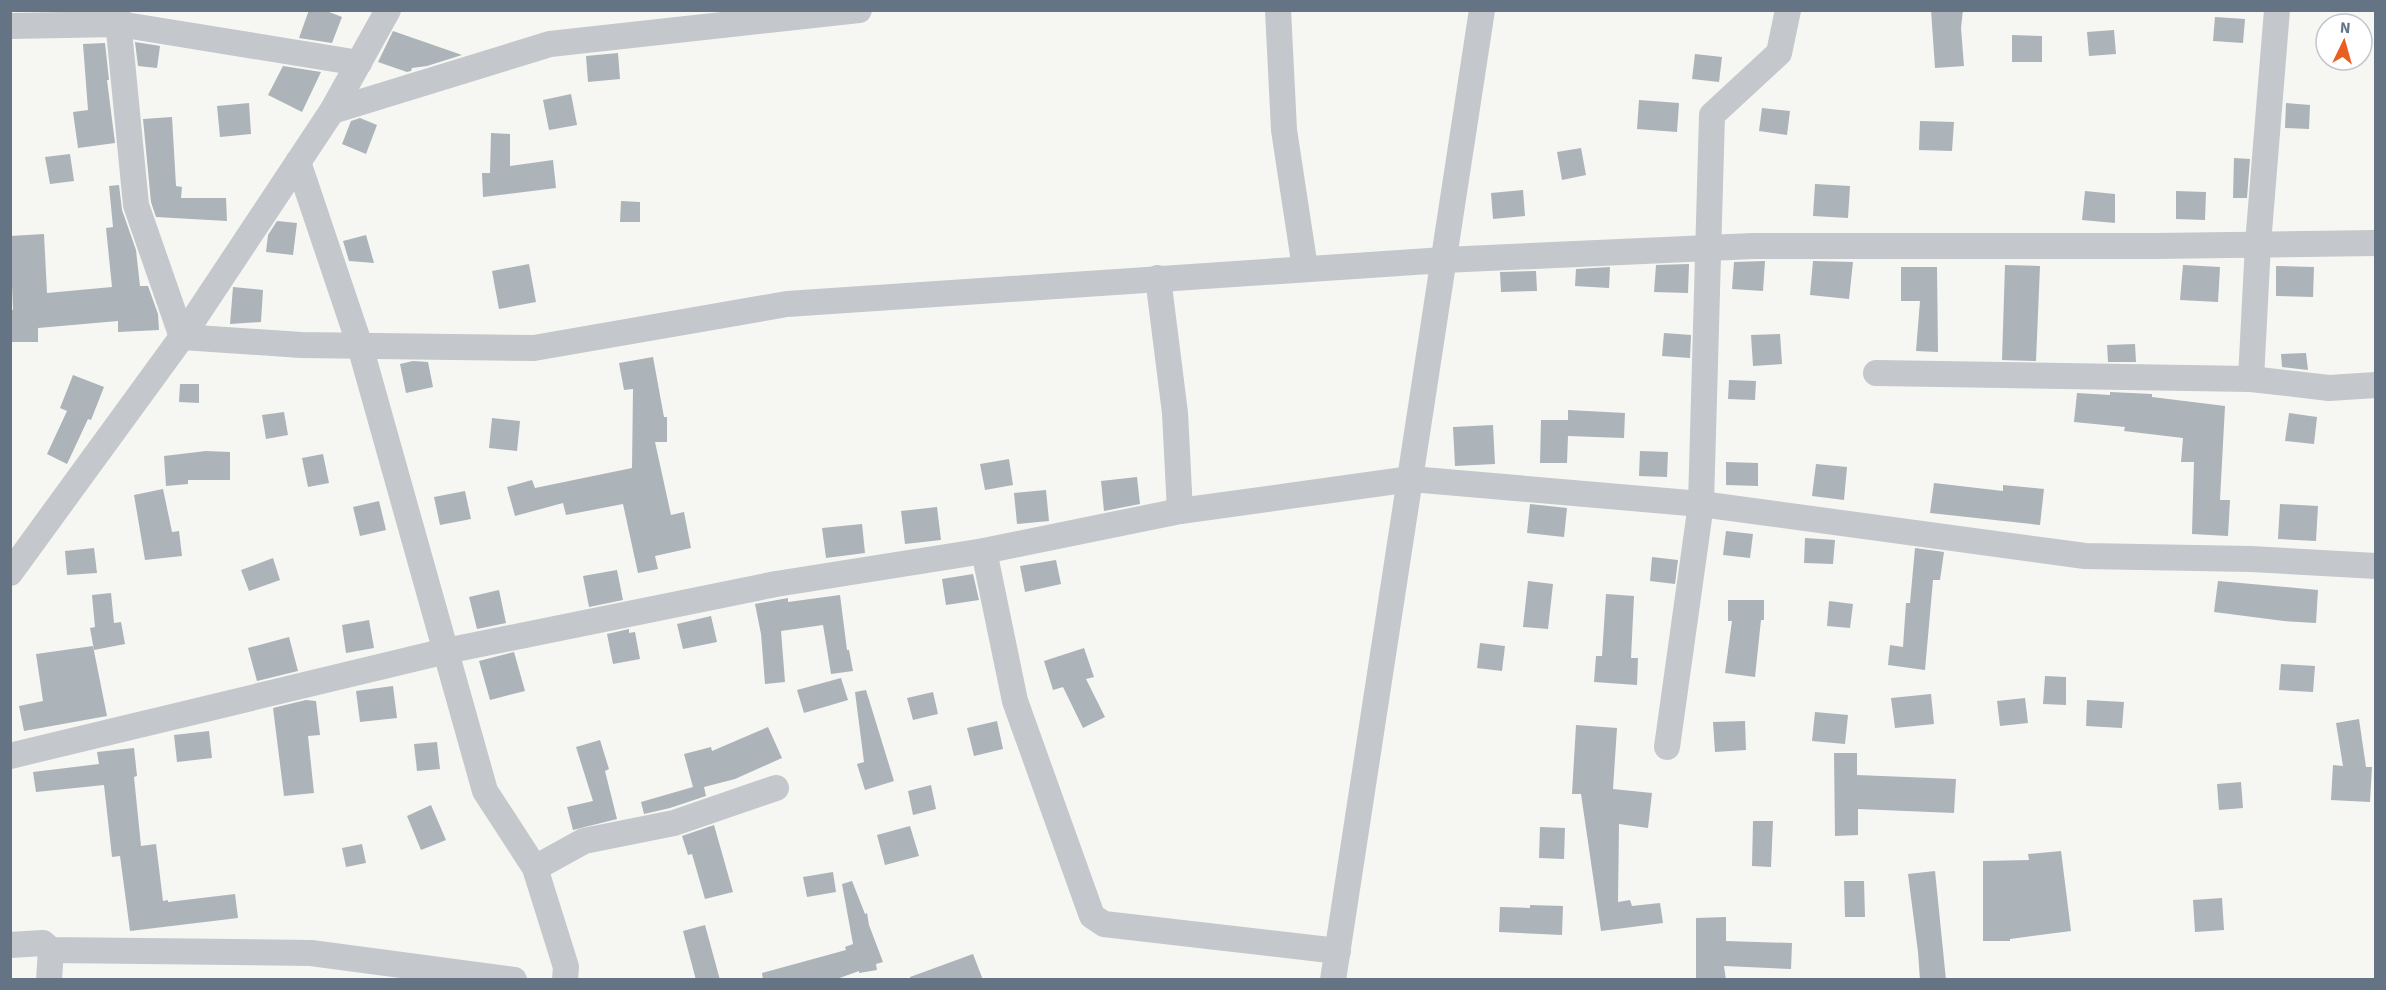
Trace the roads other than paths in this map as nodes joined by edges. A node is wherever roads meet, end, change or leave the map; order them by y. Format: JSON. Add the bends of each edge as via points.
{"nodes":[{"id":1,"x":388,"y":10,"type":"edge"},
{"id":2,"x":859,"y":10,"type":"edge"},
{"id":3,"x":1278,"y":10,"type":"edge"},
{"id":4,"x":1482,"y":10,"type":"edge"},
{"id":5,"x":1788,"y":10,"type":"edge"},
{"id":6,"x":2277,"y":10,"type":"edge"},
{"id":7,"x":118,"y":17,"type":"edge"},
{"id":8,"x":10,"y":26,"type":"edge"},
{"id":9,"x":359,"y":63,"type":"junction"},
{"id":10,"x":332,"y":111,"type":"junction"},
{"id":11,"x":298,"y":162,"type":"junction"},
{"id":12,"x":2376,"y":243,"type":"edge"},
{"id":13,"x":2258,"y":244,"type":"junction"},
{"id":14,"x":1709,"y":248,"type":"junction"},
{"id":15,"x":1444,"y":260,"type":"junction"},
{"id":16,"x":1305,"y":268,"type":"junction"},
{"id":17,"x":1158,"y":278,"type":"junction"},
{"id":18,"x":182,"y":337,"type":"junction"},
{"id":19,"x":360,"y":346,"type":"junction"},
{"id":20,"x":1876,"y":373,"type":"dead end"},
{"id":21,"x":2251,"y":379,"type":"junction"},
{"id":22,"x":2376,"y":386,"type":"edge"},
{"id":23,"x":1411,"y":479,"type":"junction"},
{"id":24,"x":1701,"y":504,"type":"junction"},
{"id":25,"x":1180,"y":511,"type":"junction"},
{"id":26,"x":984,"y":551,"type":"junction"},
{"id":27,"x":2376,"y":566,"type":"edge"},
{"id":28,"x":10,"y":573,"type":"edge"},
{"id":29,"x":446,"y":651,"type":"junction"},
{"id":30,"x":1667,"y":747,"type":"dead end"},
{"id":31,"x":10,"y":756,"type":"edge"},
{"id":32,"x":776,"y":788,"type":"dead end"},
{"id":33,"x":535,"y":868,"type":"junction"},
{"id":34,"x":10,"y":945,"type":"edge"},
{"id":35,"x":51,"y":950,"type":"junction"},
{"id":36,"x":1338,"y":951,"type":"junction"},
{"id":37,"x":49,"y":980,"type":"edge"},
{"id":38,"x":513,"y":980,"type":"edge"},
{"id":39,"x":565,"y":980,"type":"edge"},
{"id":40,"x":1333,"y":980,"type":"edge"}],
"edges":[{"from":1,"to":9,"type":"street"},
{"from":2,"to":10,"type":"street","via":[[550,44]]},
{"from":3,"to":16,"type":"street","via":[[1284,130]]},
{"from":4,"to":15,"type":"street"},
{"from":5,"to":14,"type":"street","via":[[1779,53],[1712,115]]},
{"from":6,"to":13,"type":"street"},
{"from":7,"to":8,"type":"street"},
{"from":7,"to":9,"type":"street"},
{"from":7,"to":18,"type":"street","via":[[136,205]]},
{"from":9,"to":10,"type":"street"},
{"from":10,"to":11,"type":"street"},
{"from":11,"to":18,"type":"street"},
{"from":11,"to":19,"type":"street"},
{"from":12,"to":13,"type":"street"},
{"from":13,"to":14,"type":"street"},
{"from":13,"to":21,"type":"street"},
{"from":14,"to":15,"type":"street"},
{"from":14,"to":24,"type":"street"},
{"from":15,"to":16,"type":"street"},
{"from":15,"to":23,"type":"street"},
{"from":16,"to":17,"type":"street"},
{"from":17,"to":19,"type":"street","via":[[787,304],[534,348]]},
{"from":17,"to":25,"type":"street","via":[[1175,413]]},
{"from":18,"to":19,"type":"street"},
{"from":18,"to":28,"type":"street"},
{"from":19,"to":29,"type":"street"},
{"from":20,"to":21,"type":"street"},
{"from":21,"to":22,"type":"street","via":[[2330,388]]},
{"from":23,"to":24,"type":"street"},
{"from":23,"to":25,"type":"street"},
{"from":23,"to":36,"type":"street"},
{"from":24,"to":27,"type":"street","via":[[2085,556]]},
{"from":24,"to":30,"type":"street"},
{"from":25,"to":26,"type":"street"},
{"from":26,"to":29,"type":"street","via":[[776,584]]},
{"from":26,"to":36,"type":"street","via":[[1015,701],[1092,916],[1104,924]]},
{"from":29,"to":31,"type":"street"},
{"from":29,"to":33,"type":"street","via":[[485,791]]},
{"from":32,"to":33,"type":"street","via":[[674,823],[584,841]]},
{"from":33,"to":39,"type":"street","via":[[566,967]]},
{"from":34,"to":35,"type":"street","via":[[43,943]]},
{"from":35,"to":37,"type":"street"},
{"from":35,"to":38,"type":"street","via":[[311,953]]},
{"from":36,"to":40,"type":"street"}]}
